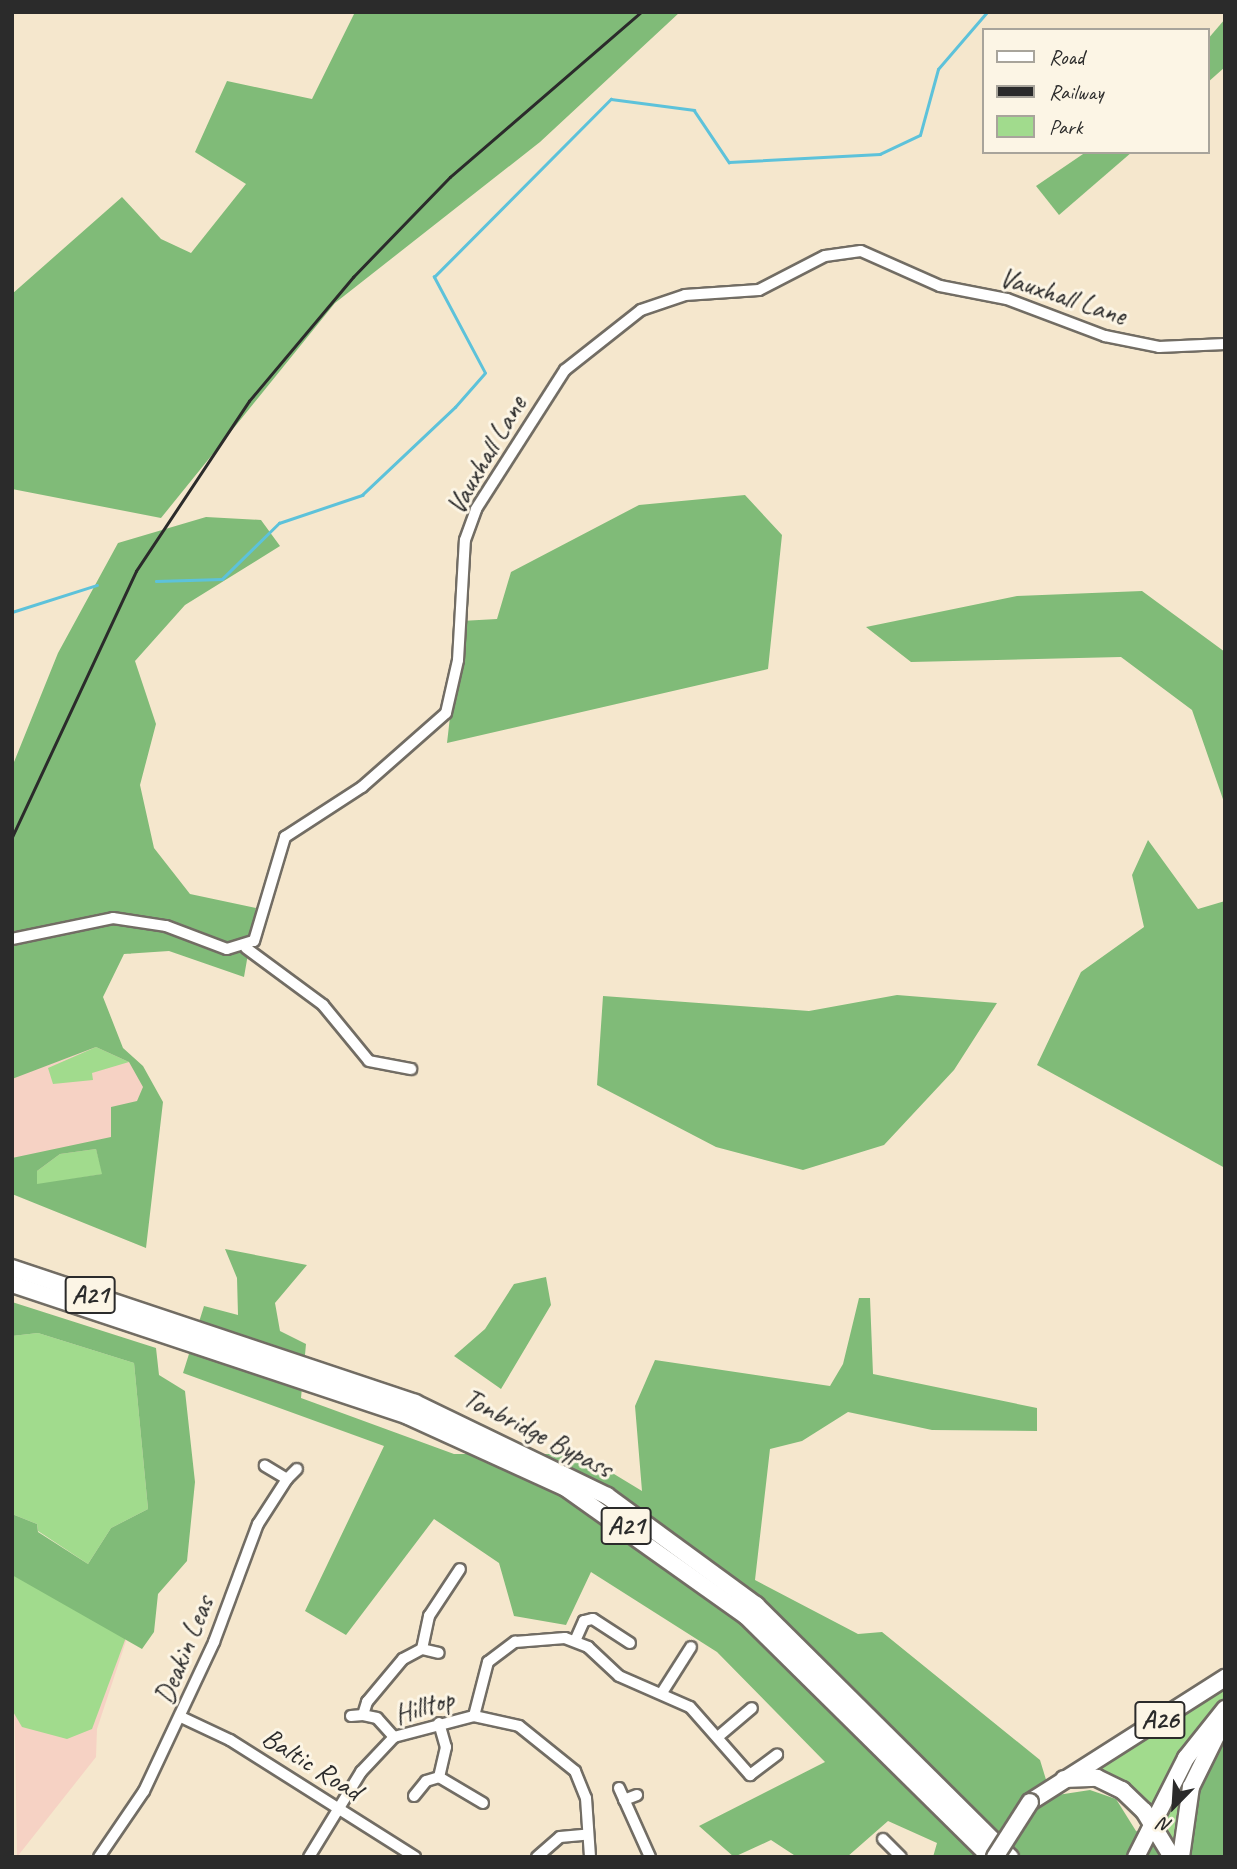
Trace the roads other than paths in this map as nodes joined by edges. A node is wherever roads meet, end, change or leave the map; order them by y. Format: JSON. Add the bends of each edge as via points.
{"nodes":[{"id":1,"x":1225,"y":344,"type":"edge"},
{"id":2,"x":12,"y":940,"type":"edge"},
{"id":3,"x":246,"y":948,"type":"junction"},
{"id":4,"x":411,"y":1069,"type":"dead end"},
{"id":5,"x":12,"y":1258,"type":"edge"},
{"id":6,"x":12,"y":1268,"type":"edge"},
{"id":7,"x":12,"y":1284,"type":"edge"},
{"id":8,"x":168,"y":1320,"type":"junction"},
{"id":9,"x":265,"y":1466,"type":"dead end"},
{"id":10,"x":297,"y":1469,"type":"dead end"},
{"id":11,"x":287,"y":1479,"type":"junction"},
{"id":12,"x":460,"y":1569,"type":"dead end"},
{"id":13,"x":575,"y":1641,"type":"junction"},
{"id":14,"x":630,"y":1643,"type":"dead end"},
{"id":15,"x":691,"y":1647,"type":"dead end"},
{"id":16,"x":422,"y":1649,"type":"junction"},
{"id":17,"x":439,"y":1653,"type":"dead end"},
{"id":18,"x":1225,"y":1678,"type":"edge"},
{"id":19,"x":663,"y":1691,"type":"junction"},
{"id":20,"x":446,"y":1708,"type":"dead end"},
{"id":21,"x":752,"y":1708,"type":"dead end"},
{"id":22,"x":1225,"y":1709,"type":"edge"},
{"id":23,"x":363,"y":1715,"type":"junction"},
{"id":24,"x":351,"y":1716,"type":"dead end"},
{"id":25,"x":474,"y":1716,"type":"junction"},
{"id":26,"x":181,"y":1717,"type":"junction"},
{"id":27,"x":1225,"y":1721,"type":"edge"},
{"id":28,"x":444,"y":1722,"type":"junction"},
{"id":29,"x":719,"y":1736,"type":"junction"},
{"id":30,"x":394,"y":1737,"type":"junction"},
{"id":31,"x":776,"y":1755,"type":"dead end"},
{"id":32,"x":439,"y":1777,"type":"junction"},
{"id":33,"x":1058,"y":1780,"type":"junction"},
{"id":34,"x":619,"y":1788,"type":"dead end"},
{"id":35,"x":1122,"y":1790,"type":"junction"},
{"id":36,"x":637,"y":1794,"type":"dead end"},
{"id":37,"x":414,"y":1796,"type":"dead end"},
{"id":38,"x":624,"y":1800,"type":"junction"},
{"id":39,"x":483,"y":1803,"type":"dead end"},
{"id":40,"x":339,"y":1808,"type":"junction"},
{"id":41,"x":1154,"y":1824,"type":"junction"},
{"id":42,"x":585,"y":1835,"type":"junction"},
{"id":43,"x":883,"y":1839,"type":"dead end"},
{"id":44,"x":1140,"y":1850,"type":"edge"},
{"id":45,"x":99,"y":1857,"type":"edge"},
{"id":46,"x":309,"y":1857,"type":"edge"},
{"id":47,"x":415,"y":1857,"type":"edge"},
{"id":48,"x":537,"y":1857,"type":"edge"},
{"id":49,"x":590,"y":1857,"type":"edge"},
{"id":50,"x":650,"y":1857,"type":"edge"},
{"id":51,"x":901,"y":1857,"type":"edge"},
{"id":52,"x":992,"y":1857,"type":"edge"},
{"id":53,"x":1010,"y":1857,"type":"edge"},
{"id":54,"x":1172,"y":1857,"type":"edge"},
{"id":55,"x":1181,"y":1857,"type":"edge"}],
"edges":[{"from":1,"to":3,"type":"street","name":"Vauxhall Lane","via":[[1159,347],[1127,341],[1057,322],[1007,299],[940,286],[861,251],[824,256],[759,290],[665,299],[622,321],[552,386],[476,509],[465,540],[458,660],[446,713],[362,787],[285,837],[260,929]]},
{"from":2,"to":3,"type":"street","via":[[113,918]]},
{"from":3,"to":4,"type":"street","via":[[323,1004],[369,1062]]},
{"from":5,"to":8,"type":"highway"},
{"from":6,"to":8,"type":"highway","name":"Tonbridge Bypass","number":"A21"},
{"from":7,"to":52,"type":"highway","name":"Tonbridge Bypass","number":"A21","via":[[408,1416],[566,1488],[746,1616]]},
{"from":8,"to":53,"type":"highway","name":"Tonbridge Bypass","number":"A21","via":[[427,1408],[607,1496],[756,1605]]},
{"from":9,"to":11,"type":"street"},
{"from":10,"to":11,"type":"street","name":"Deakin Leas"},
{"from":11,"to":26,"type":"street","name":"Deakin Leas","via":[[258,1524]]},
{"from":12,"to":16,"type":"street","via":[[429,1616]]},
{"from":13,"to":14,"type":"street","via":[[584,1621],[593,1619]]},
{"from":13,"to":19,"type":"street","via":[[619,1676]]},
{"from":13,"to":25,"type":"street","via":[[540,1636],[506,1649],[488,1662],[478,1682]]},
{"from":15,"to":19,"type":"street"},
{"from":16,"to":17,"type":"street"},
{"from":16,"to":23,"type":"street","via":[[403,1659]]},
{"from":18,"to":33,"type":"highway","number":"A26"},
{"from":19,"to":29,"type":"street"},
{"from":20,"to":28,"type":"street"},
{"from":21,"to":29,"type":"street"},
{"from":22,"to":41,"type":"highway","number":"A26","via":[[1192,1748]]},
{"from":23,"to":24,"type":"street"},
{"from":23,"to":30,"type":"street","via":[[377,1718]]},
{"from":25,"to":28,"type":"street","name":"Hilltop"},
{"from":25,"to":42,"type":"street","name":"Hilltop","via":[[519,1726],[560,1753],[586,1798]]},
{"from":26,"to":40,"type":"street","name":"Baltic Road","via":[[230,1740]]},
{"from":26,"to":45,"type":"street","name":"Deakin Leas","via":[[145,1791]]},
{"from":27,"to":55,"type":"highway","via":[[1191,1787]]},
{"from":28,"to":30,"type":"street","name":"Hilltop"},
{"from":28,"to":32,"type":"street","via":[[446,1747]]},
{"from":29,"to":31,"type":"street","via":[[746,1778]]},
{"from":30,"to":40,"type":"street","name":"Hilltop"},
{"from":32,"to":37,"type":"street","via":[[426,1781]]},
{"from":32,"to":39,"type":"street"},
{"from":33,"to":35,"type":"highway","via":[[1097,1778]]},
{"from":33,"to":52,"type":"highway","number":"A26","bridge":true,"via":[[1030,1802]]},
{"from":34,"to":38,"type":"street"},
{"from":35,"to":41,"type":"highway"},
{"from":35,"to":44,"type":"highway","number":"A26","via":[[1139,1816]]},
{"from":36,"to":38,"type":"street"},
{"from":38,"to":50,"type":"street"},
{"from":40,"to":46,"type":"street","name":"Hilltop"},
{"from":40,"to":47,"type":"street","name":"Baltic Road"},
{"from":41,"to":44,"type":"highway","number":"A26"},
{"from":41,"to":54,"type":"highway"},
{"from":42,"to":48,"type":"street","via":[[560,1837]]},
{"from":42,"to":49,"type":"street","name":"Hilltop"},
{"from":43,"to":51,"type":"street"}]}
